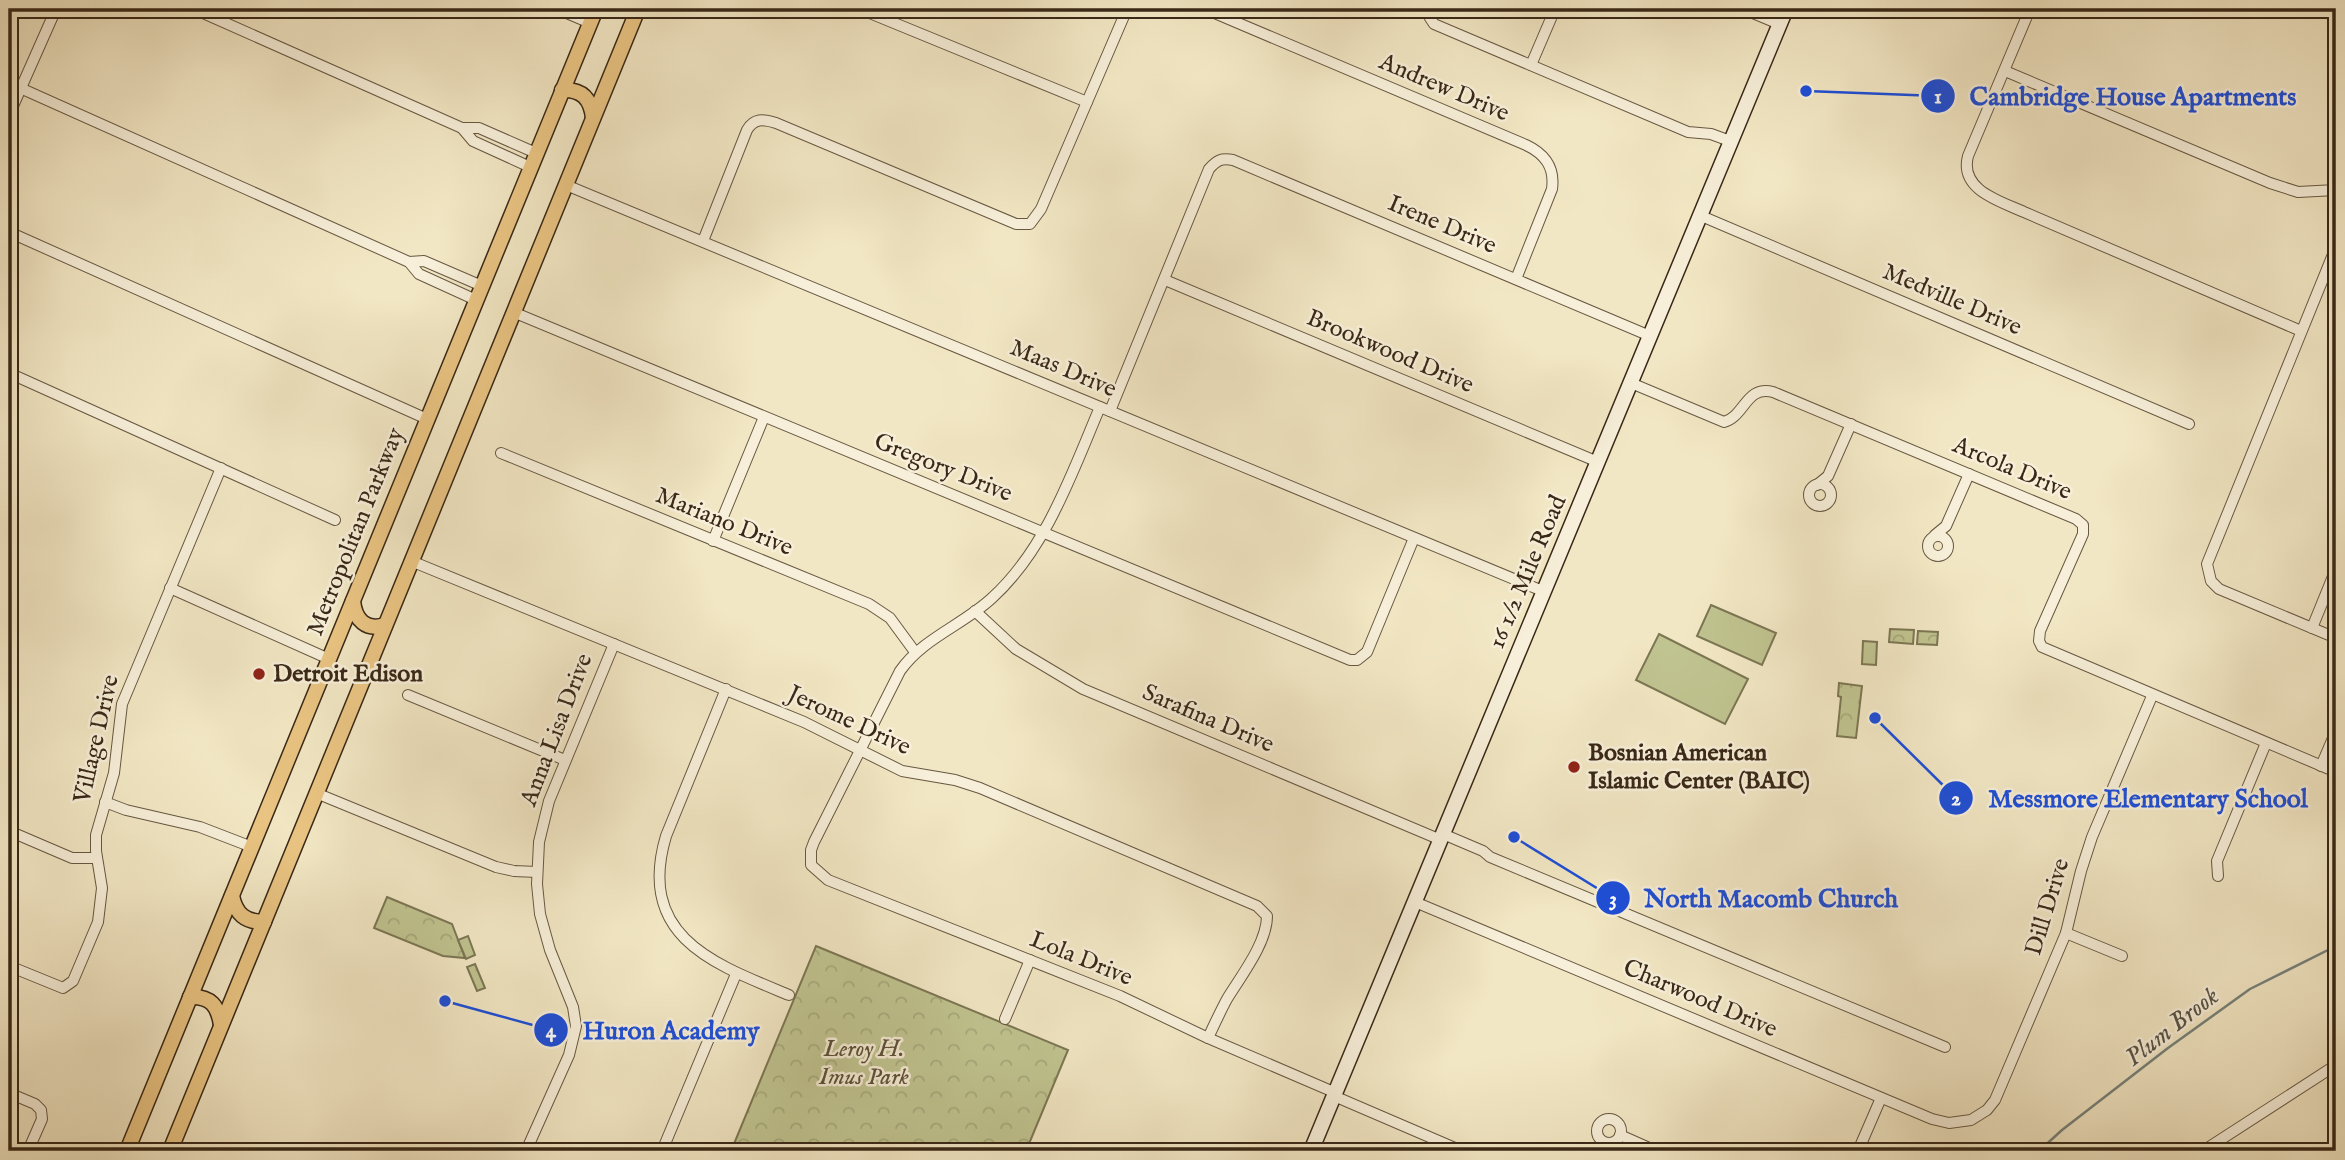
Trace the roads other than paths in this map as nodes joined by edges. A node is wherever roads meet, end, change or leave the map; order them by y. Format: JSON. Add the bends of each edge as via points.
{"nodes":[{"id":1,"x":56,"y":9,"type":"edge"},
{"id":2,"x":194,"y":9,"type":"edge"},
{"id":3,"x":557,"y":9,"type":"edge"},
{"id":4,"x":638,"y":9,"type":"edge"},
{"id":5,"x":860,"y":9,"type":"edge"},
{"id":6,"x":1127,"y":9,"type":"edge"},
{"id":7,"x":1205,"y":9,"type":"edge"},
{"id":8,"x":1434,"y":9,"type":"edge"},
{"id":9,"x":1555,"y":9,"type":"edge"},
{"id":10,"x":1743,"y":9,"type":"edge"},
{"id":11,"x":1786,"y":9,"type":"edge"},
{"id":12,"x":2030,"y":9,"type":"edge"},
{"id":13,"x":593,"y":16,"type":"edge"},
{"id":14,"x":1779,"y":24,"type":"junction"},
{"id":15,"x":1531,"y":65,"type":"junction"},
{"id":16,"x":2005,"y":71,"type":"junction"},
{"id":17,"x":9,"y":83,"type":"edge"},
{"id":18,"x":20,"y":89,"type":"junction"},
{"id":19,"x":562,"y":90,"type":"junction"},
{"id":20,"x":1087,"y":102,"type":"junction"},
{"id":21,"x":9,"y":114,"type":"edge"},
{"id":22,"x":593,"y":118,"type":"junction"},
{"id":23,"x":463,"y":128,"type":"junction"},
{"id":24,"x":1730,"y":141,"type":"junction"},
{"id":25,"x":533,"y":160,"type":"junction"},
{"id":26,"x":566,"y":185,"type":"junction"},
{"id":27,"x":2336,"y":190,"type":"edge"},
{"id":28,"x":1699,"y":215,"type":"junction"},
{"id":29,"x":9,"y":232,"type":"edge"},
{"id":30,"x":703,"y":241,"type":"junction"},
{"id":31,"x":2336,"y":247,"type":"edge"},
{"id":32,"x":409,"y":262,"type":"junction"},
{"id":33,"x":1516,"y":279,"type":"junction"},
{"id":34,"x":1165,"y":281,"type":"junction"},
{"id":35,"x":479,"y":293,"type":"junction"},
{"id":36,"x":513,"y":312,"type":"junction"},
{"id":37,"x":2301,"y":331,"type":"junction"},
{"id":38,"x":1650,"y":336,"type":"junction"},
{"id":39,"x":9,"y":373,"type":"edge"},
{"id":40,"x":1631,"y":383,"type":"junction"},
{"id":41,"x":1105,"y":409,"type":"junction"},
{"id":42,"x":764,"y":417,"type":"junction"},
{"id":43,"x":427,"y":419,"type":"junction"},
{"id":44,"x":1851,"y":424,"type":"junction"},
{"id":45,"x":2189,"y":424,"type":"dead end"},
{"id":46,"x":501,"y":453,"type":"dead end"},
{"id":47,"x":1598,"y":462,"type":"junction"},
{"id":48,"x":221,"y":468,"type":"junction"},
{"id":49,"x":1969,"y":474,"type":"junction"},
{"id":50,"x":1828,"y":476,"type":"junction"},
{"id":51,"x":1817,"y":485,"type":"junction"},
{"id":52,"x":1829,"y":490,"type":"junction"},
{"id":53,"x":335,"y":520,"type":"dead end"},
{"id":54,"x":1946,"y":526,"type":"junction"},
{"id":55,"x":1042,"y":532,"type":"junction"},
{"id":56,"x":1935,"y":535,"type":"junction"},
{"id":57,"x":1414,"y":538,"type":"junction"},
{"id":58,"x":1947,"y":540,"type":"junction"},
{"id":59,"x":713,"y":541,"type":"junction"},
{"id":60,"x":411,"y":561,"type":"junction"},
{"id":61,"x":2336,"y":569,"type":"edge"},
{"id":62,"x":170,"y":588,"type":"junction"},
{"id":63,"x":1545,"y":592,"type":"junction"},
{"id":64,"x":352,"y":601,"type":"junction"},
{"id":65,"x":975,"y":611,"type":"junction"},
{"id":66,"x":385,"y":625,"type":"junction"},
{"id":67,"x":2312,"y":628,"type":"junction"},
{"id":68,"x":2336,"y":638,"type":"edge"},
{"id":69,"x":614,"y":644,"type":"junction"},
{"id":70,"x":915,"y":652,"type":"junction"},
{"id":71,"x":329,"y":659,"type":"junction"},
{"id":72,"x":726,"y":689,"type":"junction"},
{"id":73,"x":408,"y":695,"type":"dead end"},
{"id":74,"x":2152,"y":696,"type":"junction"},
{"id":75,"x":2336,"y":731,"type":"edge"},
{"id":76,"x":2266,"y":743,"type":"junction"},
{"id":77,"x":860,"y":750,"type":"junction"},
{"id":78,"x":565,"y":760,"type":"junction"},
{"id":79,"x":2321,"y":766,"type":"junction"},
{"id":80,"x":2336,"y":772,"type":"edge"},
{"id":81,"x":316,"y":793,"type":"junction"},
{"id":82,"x":105,"y":802,"type":"junction"},
{"id":83,"x":9,"y":831,"type":"edge"},
{"id":84,"x":1442,"y":837,"type":"junction"},
{"id":85,"x":252,"y":847,"type":"junction"},
{"id":86,"x":96,"y":858,"type":"junction"},
{"id":87,"x":537,"y":872,"type":"junction"},
{"id":88,"x":2218,"y":876,"type":"dead end"},
{"id":89,"x":232,"y":896,"type":"junction"},
{"id":90,"x":1415,"y":902,"type":"junction"},
{"id":91,"x":264,"y":922,"type":"junction"},
{"id":92,"x":2066,"y":933,"type":"junction"},
{"id":93,"x":2122,"y":956,"type":"dead end"},
{"id":94,"x":1030,"y":960,"type":"junction"},
{"id":95,"x":9,"y":966,"type":"edge"},
{"id":96,"x":736,"y":974,"type":"junction"},
{"id":97,"x":789,"y":995,"type":"dead end"},
{"id":98,"x":190,"y":997,"type":"junction"},
{"id":99,"x":1005,"y":1019,"type":"dead end"},
{"id":100,"x":222,"y":1025,"type":"junction"},
{"id":101,"x":1208,"y":1038,"type":"junction"},
{"id":102,"x":1945,"y":1047,"type":"dead end"},
{"id":103,"x":2336,"y":1065,"type":"edge"},
{"id":104,"x":9,"y":1093,"type":"edge"},
{"id":105,"x":1335,"y":1095,"type":"junction"},
{"id":106,"x":1881,"y":1098,"type":"junction"},
{"id":107,"x":1971,"y":1120,"type":"joint"},
{"id":108,"x":1619,"y":1136,"type":"dead end"},
{"id":109,"x":28,"y":1151,"type":"edge"},
{"id":110,"x":127,"y":1151,"type":"edge"},
{"id":111,"x":170,"y":1151,"type":"edge"},
{"id":112,"x":526,"y":1151,"type":"edge"},
{"id":113,"x":662,"y":1151,"type":"edge"},
{"id":114,"x":1311,"y":1151,"type":"edge"},
{"id":115,"x":1462,"y":1151,"type":"edge"},
{"id":116,"x":1656,"y":1151,"type":"edge"},
{"id":117,"x":1858,"y":1151,"type":"edge"},
{"id":118,"x":2203,"y":1151,"type":"edge"}],
"edges":[{"from":1,"to":18,"type":"street"},
{"from":2,"to":23,"type":"street"},
{"from":3,"to":13,"type":"street"},
{"from":4,"to":22,"type":"main road"},
{"from":5,"to":20,"type":"street"},
{"from":6,"to":20,"type":"street"},
{"from":7,"to":33,"type":"street","name":"Andrew Drive","via":[[1541,154],[1550,166],[1552,189]]},
{"from":8,"to":15,"type":"street","via":[[1434,24]]},
{"from":9,"to":15,"type":"street"},
{"from":10,"to":14,"type":"street"},
{"from":11,"to":14,"type":"street","name":"16 1/2 Mile Road"},
{"from":12,"to":16,"type":"street"},
{"from":13,"to":19,"type":"main road","name":"Metropolitan Parkway"},
{"from":14,"to":24,"type":"street","name":"16 1/2 Mile Road"},
{"from":15,"to":24,"type":"street","via":[[1688,132]]},
{"from":16,"to":27,"type":"street","via":[[2270,183],[2298,192]]},
{"from":16,"to":37,"type":"street","via":[[1968,156],[1968,176],[1977,188]]},
{"from":17,"to":18,"type":"street"},
{"from":18,"to":21,"type":"street"},
{"from":18,"to":32,"type":"street"},
{"from":19,"to":22,"type":"main road","via":[[584,95]]},
{"from":19,"to":25,"type":"main road","name":"Metropolitan Parkway"},
{"from":20,"to":30,"type":"street","via":[[1030,225],[1016,224],[762,120],[747,130]]},
{"from":22,"to":26,"type":"main road"},
{"from":23,"to":25,"type":"street","via":[[479,128]]},
{"from":23,"to":25,"type":"street","via":[[473,141]]},
{"from":24,"to":28,"type":"street","name":"16 1/2 Mile Road"},
{"from":25,"to":35,"type":"main road","name":"Metropolitan Parkway"},
{"from":26,"to":30,"type":"street","name":"Maas Drive"},
{"from":26,"to":36,"type":"main road"},
{"from":28,"to":38,"type":"street","name":"16 1/2 Mile Road"},
{"from":28,"to":45,"type":"street","name":"Medville Drive"},
{"from":29,"to":43,"type":"street"},
{"from":30,"to":41,"type":"street","name":"Maas Drive"},
{"from":31,"to":37,"type":"street"},
{"from":32,"to":35,"type":"street","via":[[419,274]]},
{"from":32,"to":35,"type":"street","via":[[424,261]]},
{"from":33,"to":34,"type":"street","name":"Irene Drive","via":[[1233,160],[1216,160]]},
{"from":33,"to":38,"type":"street","name":"Irene Drive"},
{"from":34,"to":41,"type":"street"},
{"from":34,"to":47,"type":"street","name":"Brookwood Drive"},
{"from":35,"to":43,"type":"main road","name":"Metropolitan Parkway"},
{"from":36,"to":42,"type":"street","name":"Gregory Drive"},
{"from":36,"to":60,"type":"main road"},
{"from":37,"to":67,"type":"street","via":[[2208,556],[2207,573],[2214,586],[2225,592]]},
{"from":38,"to":40,"type":"street","name":"16 1/2 Mile Road"},
{"from":39,"to":48,"type":"street"},
{"from":40,"to":44,"type":"street","name":"Arcola Drive","via":[[1724,422],[1751,396],[1765,390]]},
{"from":40,"to":47,"type":"street","name":"16 1/2 Mile Road"},
{"from":41,"to":55,"type":"street"},
{"from":41,"to":57,"type":"street","name":"Maas Drive"},
{"from":42,"to":55,"type":"street","name":"Gregory Drive"},
{"from":42,"to":59,"type":"street"},
{"from":43,"to":64,"type":"main road","name":"Metropolitan Parkway"},
{"from":44,"to":49,"type":"street","name":"Arcola Drive"},
{"from":44,"to":50,"type":"street"},
{"from":46,"to":59,"type":"street","name":"Mariano Drive"},
{"from":47,"to":63,"type":"street","name":"16 1/2 Mile Road"},
{"from":48,"to":53,"type":"street"},
{"from":48,"to":62,"type":"street","name":"Village Drive"},
{"from":49,"to":54,"type":"street"},
{"from":49,"to":74,"type":"street","name":"Arcola Drive","via":[[2083,525],[2039,641],[2045,649]]},
{"from":50,"to":51,"type":"street"},
{"from":50,"to":52,"type":"street"},
{"from":51,"to":52,"type":"street"},
{"from":51,"to":52,"type":"street","via":[[1809,495],[1817,506],[1827,503]]},
{"from":54,"to":56,"type":"street"},
{"from":54,"to":58,"type":"street"},
{"from":55,"to":57,"type":"street","name":"Gregory Drive","via":[[1357,660],[1372,642]]},
{"from":55,"to":65,"type":"street","via":[[1009,581]]},
{"from":56,"to":58,"type":"street"},
{"from":56,"to":58,"type":"street","via":[[1927,543],[1933,555],[1945,553]]},
{"from":57,"to":63,"type":"street","name":"Maas Drive"},
{"from":59,"to":70,"type":"street","name":"Mariano Drive","via":[[869,604],[890,618]]},
{"from":60,"to":66,"type":"main road"},
{"from":60,"to":69,"type":"street","name":"Jerome Drive"},
{"from":61,"to":67,"type":"street"},
{"from":62,"to":71,"type":"street"},
{"from":62,"to":82,"type":"street","name":"Village Drive","via":[[122,704],[114,773]]},
{"from":63,"to":84,"type":"street","name":"16 1/2 Mile Road"},
{"from":64,"to":66,"type":"main road","via":[[363,624]]},
{"from":64,"to":71,"type":"main road","name":"Metropolitan Parkway"},
{"from":65,"to":70,"type":"street"},
{"from":65,"to":84,"type":"street","name":"Sarafina Drive","via":[[1016,649],[1083,689]]},
{"from":66,"to":81,"type":"main road"},
{"from":67,"to":68,"type":"street"},
{"from":69,"to":72,"type":"street","name":"Jerome Drive"},
{"from":69,"to":78,"type":"street","name":"Anna Lisa Drive"},
{"from":70,"to":77,"type":"street"},
{"from":71,"to":85,"type":"main road","name":"Metropolitan Parkway"},
{"from":72,"to":77,"type":"street","name":"Jerome Drive"},
{"from":72,"to":96,"type":"street","via":[[666,836],[660,875],[666,909],[682,937],[702,955]]},
{"from":73,"to":78,"type":"street"},
{"from":74,"to":76,"type":"street","name":"Arcola Drive"},
{"from":74,"to":92,"type":"street","name":"Dill Drive","via":[[2092,837]]},
{"from":75,"to":79,"type":"street"},
{"from":76,"to":79,"type":"street","name":"Arcola Drive"},
{"from":76,"to":88,"type":"street","via":[[2217,861]]},
{"from":77,"to":94,"type":"street","name":"Lola Drive","via":[[814,842],[811,865],[828,880]]},
{"from":77,"to":101,"type":"street","name":"Jerome Drive","via":[[902,771],[980,788],[1257,906],[1267,916],[1265,929]]},
{"from":78,"to":87,"type":"street","name":"Anna Lisa Drive","via":[[545,814]]},
{"from":79,"to":80,"type":"street","name":"Arcola Drive"},
{"from":81,"to":87,"type":"street","via":[[488,864]]},
{"from":81,"to":91,"type":"main road"},
{"from":82,"to":85,"type":"street","via":[[200,827]]},
{"from":82,"to":86,"type":"street","name":"Village Drive","via":[[96,835]]},
{"from":83,"to":86,"type":"street","via":[[72,858]]},
{"from":84,"to":90,"type":"street","name":"16 1/2 Mile Road"},
{"from":84,"to":102,"type":"street","name":"Sarafina Drive"},
{"from":85,"to":89,"type":"main road","name":"Metropolitan Parkway"},
{"from":86,"to":95,"type":"street","name":"Village Drive","via":[[102,888],[98,922],[74,981],[68,987],[58,987]]},
{"from":87,"to":112,"type":"street","name":"Anna Lisa Drive","via":[[544,930],[576,1026],[569,1055]]},
{"from":89,"to":91,"type":"main road","via":[[242,917]]},
{"from":89,"to":98,"type":"main road","name":"Metropolitan Parkway"},
{"from":90,"to":105,"type":"street","name":"16 1/2 Mile Road"},
{"from":90,"to":106,"type":"street","name":"Charwood Drive"},
{"from":91,"to":100,"type":"main road"},
{"from":92,"to":93,"type":"street"},
{"from":92,"to":107,"type":"street","name":"Dill Drive","via":[[1995,1100]]},
{"from":94,"to":99,"type":"street"},
{"from":94,"to":101,"type":"street","name":"Lola Drive"},
{"from":96,"to":97,"type":"street"},
{"from":96,"to":113,"type":"street"},
{"from":98,"to":100,"type":"main road","via":[[211,1001]]},
{"from":98,"to":110,"type":"main road","name":"Metropolitan Parkway"},
{"from":100,"to":111,"type":"main road"},
{"from":101,"to":105,"type":"street","name":"Lola Drive"},
{"from":103,"to":118,"type":"street"},
{"from":104,"to":109,"type":"street","via":[[41,1110],[42,1119]]},
{"from":105,"to":114,"type":"street","name":"16 1/2 Mile Road"},
{"from":105,"to":115,"type":"street","name":"Lola Drive"},
{"from":106,"to":107,"type":"street","name":"Charwood Drive","via":[[1940,1122]]},
{"from":106,"to":117,"type":"street"},
{"from":108,"to":116,"type":"street"}]}
